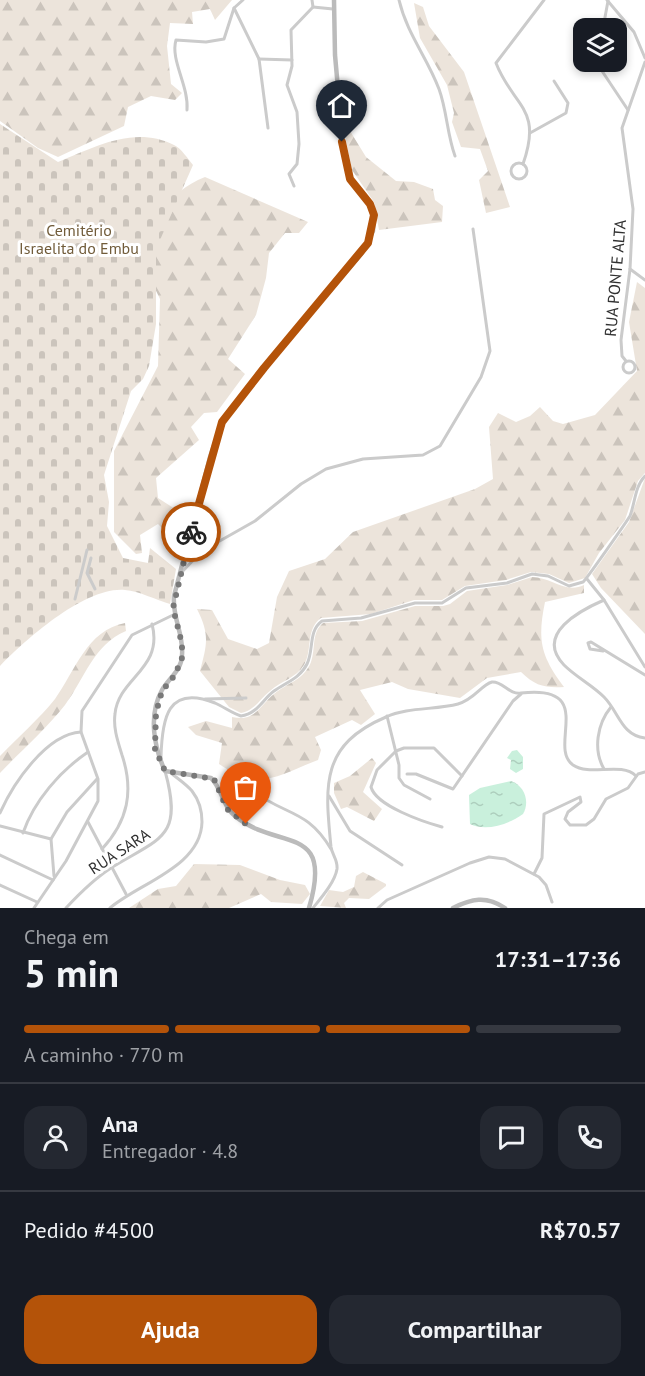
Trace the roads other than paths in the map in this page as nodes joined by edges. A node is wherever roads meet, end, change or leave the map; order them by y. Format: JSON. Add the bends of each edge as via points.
{"nodes":[{"id":1,"x":243,"y":0,"type":"edge"},
{"id":2,"x":312,"y":0,"type":"edge"},
{"id":3,"x":334,"y":0,"type":"edge"},
{"id":4,"x":399,"y":0,"type":"edge"},
{"id":5,"x":544,"y":0,"type":"edge"},
{"id":6,"x":607,"y":1,"type":"edge"},
{"id":7,"x":314,"y":7,"type":"junction"},
{"id":8,"x":234,"y":8,"type":"junction"},
{"id":9,"x":333,"y":9,"type":"junction"},
{"id":10,"x":604,"y":18,"type":"edge"},
{"id":11,"x":260,"y":59,"type":"junction"},
{"id":12,"x":292,"y":60,"type":"junction"},
{"id":13,"x":645,"y":60,"type":"edge"},
{"id":14,"x":603,"y":72,"type":"edge"},
{"id":15,"x":554,"y":81,"type":"dead end"},
{"id":16,"x":187,"y":110,"type":"dead end"},
{"id":17,"x":628,"y":110,"type":"junction"},
{"id":18,"x":268,"y":128,"type":"dead end"},
{"id":19,"x":530,"y":133,"type":"junction"},
{"id":20,"x":455,"y":156,"type":"dead end"},
{"id":21,"x":523,"y":164,"type":"junction"},
{"id":22,"x":294,"y":186,"type":"dead end"},
{"id":23,"x":473,"y":229,"type":"dead end"},
{"id":24,"x":630,"y":269,"type":"junction"},
{"id":25,"x":645,"y":280,"type":"edge"},
{"id":26,"x":626,"y":361,"type":"junction"},
{"id":27,"x":645,"y":476,"type":"edge"},
{"id":28,"x":87,"y":550,"type":"dead end"},
{"id":29,"x":91,"y":558,"type":"dead end"},
{"id":30,"x":179,"y":575,"type":"junction"},
{"id":31,"x":587,"y":579,"type":"junction"},
{"id":32,"x":95,"y":589,"type":"dead end"},
{"id":33,"x":75,"y":599,"type":"dead end"},
{"id":34,"x":604,"y":600,"type":"junction"},
{"id":35,"x":173,"y":615,"type":"junction"},
{"id":36,"x":152,"y":624,"type":"junction"},
{"id":37,"x":592,"y":643,"type":"dead end"},
{"id":38,"x":645,"y":667,"type":"edge"},
{"id":39,"x":645,"y":675,"type":"edge"},
{"id":40,"x":521,"y":694,"type":"junction"},
{"id":41,"x":246,"y":698,"type":"dead end"},
{"id":42,"x":203,"y":700,"type":"junction"},
{"id":43,"x":612,"y":707,"type":"junction"},
{"id":44,"x":387,"y":716,"type":"junction"},
{"id":45,"x":81,"y":732,"type":"junction"},
{"id":46,"x":645,"y":738,"type":"edge"},
{"id":47,"x":396,"y":751,"type":"junction"},
{"id":48,"x":88,"y":752,"type":"junction"},
{"id":49,"x":161,"y":762,"type":"junction"},
{"id":50,"x":604,"y":769,"type":"junction"},
{"id":51,"x":168,"y":772,"type":"junction"},
{"id":52,"x":645,"y":772,"type":"edge"},
{"id":53,"x":407,"y":774,"type":"dead end"},
{"id":54,"x":462,"y":776,"type":"junction"},
{"id":55,"x":636,"y":776,"type":"junction"},
{"id":56,"x":98,"y":779,"type":"junction"},
{"id":57,"x":253,"y":791,"type":"dead end"},
{"id":58,"x":327,"y":793,"type":"junction"},
{"id":59,"x":430,"y":799,"type":"dead end"},
{"id":60,"x":0,"y":813,"type":"edge"},
{"id":61,"x":88,"y":822,"type":"junction"},
{"id":62,"x":0,"y":826,"type":"edge"},
{"id":63,"x":442,"y":827,"type":"dead end"},
{"id":64,"x":23,"y":833,"type":"junction"},
{"id":65,"x":51,"y":839,"type":"junction"},
{"id":66,"x":102,"y":849,"type":"junction"},
{"id":67,"x":332,"y":851,"type":"junction"},
{"id":68,"x":0,"y":855,"type":"edge"},
{"id":69,"x":402,"y":865,"type":"dead end"},
{"id":70,"x":112,"y":867,"type":"junction"},
{"id":71,"x":534,"y":874,"type":"junction"},
{"id":72,"x":54,"y":879,"type":"junction"},
{"id":73,"x":0,"y":885,"type":"edge"},
{"id":74,"x":126,"y":894,"type":"junction"},
{"id":75,"x":38,"y":902,"type":"junction"},
{"id":76,"x":552,"y":902,"type":"dead end"},
{"id":77,"x":34,"y":908,"type":"edge"},
{"id":78,"x":66,"y":908,"type":"edge"},
{"id":79,"x":110,"y":908,"type":"edge"},
{"id":80,"x":309,"y":908,"type":"edge"},
{"id":81,"x":314,"y":908,"type":"edge"},
{"id":82,"x":378,"y":908,"type":"edge"},
{"id":83,"x":453,"y":908,"type":"edge"},
{"id":84,"x":504,"y":908,"type":"edge"}],
"edges":[{"from":1,"to":8,"type":"street"},
{"from":2,"to":7,"type":"street"},
{"from":3,"to":9,"type":"main road"},
{"from":4,"to":20,"type":"street","via":[[405,24],[440,90]]},
{"from":5,"to":19,"type":"street","via":[[496,63],[526,109]]},
{"from":6,"to":10,"type":"street"},
{"from":6,"to":13,"type":"street","via":[[634,32]]},
{"from":7,"to":9,"type":"street"},
{"from":7,"to":12,"type":"street","via":[[291,30]]},
{"from":8,"to":11,"type":"street"},
{"from":8,"to":16,"type":"street","via":[[224,39],[176,40],[174,48],[187,90]]},
{"from":9,"to":30,"type":"main road","via":[[344,156],[350,179],[372,208],[373,231],[362,254],[222,422]]},
{"from":11,"to":12,"type":"street"},
{"from":11,"to":18,"type":"street"},
{"from":12,"to":22,"type":"street","via":[[287,85],[297,112],[298,159],[289,174]]},
{"from":13,"to":17,"type":"street","name":"RUA PONTE ALTA"},
{"from":14,"to":17,"type":"street"},
{"from":15,"to":19,"type":"street","via":[[568,103],[566,112]]},
{"from":17,"to":24,"type":"street","name":"RUA PONTE ALTA","via":[[621,134],[633,209]]},
{"from":19,"to":21,"type":"street"},
{"from":21,"to":21,"type":"street","via":[[512,167],[515,178],[526,176]]},
{"from":23,"to":30,"type":"street","via":[[490,351],[478,383],[440,446],[423,455],[363,459],[326,469],[255,521],[202,551]]},
{"from":24,"to":25,"type":"street"},
{"from":24,"to":26,"type":"street","name":"RUA PONTE ALTA","via":[[621,340]]},
{"from":26,"to":26,"type":"street","via":[[624,370],[633,372],[635,364]]},
{"from":27,"to":31,"type":"street","via":[[627,521]]},
{"from":28,"to":33,"type":"street"},
{"from":29,"to":32,"type":"street","via":[[87,573]]},
{"from":30,"to":35,"type":"main road"},
{"from":31,"to":34,"type":"street"},
{"from":31,"to":42,"type":"street","via":[[569,586],[548,576],[532,574],[507,583],[466,588],[442,603],[415,603],[362,618],[322,621],[312,636],[305,668],[250,713],[241,716]]},
{"from":34,"to":38,"type":"street"},
{"from":34,"to":43,"type":"street","via":[[567,621],[559,628],[556,642],[561,662]]},
{"from":35,"to":36,"type":"street"},
{"from":35,"to":49,"type":"main road","via":[[182,658],[159,698],[154,737]]},
{"from":36,"to":45,"type":"street","via":[[127,640],[94,690],[82,711]]},
{"from":36,"to":66,"type":"street","via":[[155,641],[150,659],[116,706],[115,729],[127,771],[129,796],[123,820]]},
{"from":37,"to":39,"type":"street"},
{"from":40,"to":44,"type":"street","via":[[492,682],[457,704]]},
{"from":40,"to":50,"type":"street","via":[[539,691],[558,700],[568,715],[566,758],[576,767]]},
{"from":40,"to":54,"type":"street"},
{"from":41,"to":42,"type":"street"},
{"from":42,"to":49,"type":"street","via":[[183,699],[169,709],[162,731]]},
{"from":43,"to":46,"type":"street","via":[[626,730]]},
{"from":43,"to":50,"type":"street","via":[[603,720],[597,746]]},
{"from":44,"to":47,"type":"street"},
{"from":44,"to":58,"type":"street","via":[[337,756],[330,769]]},
{"from":45,"to":48,"type":"street"},
{"from":45,"to":60,"type":"street","via":[[63,735],[50,746],[16,784]]},
{"from":47,"to":54,"type":"street","via":[[432,747]]},
{"from":47,"to":59,"type":"street","via":[[399,778]]},
{"from":47,"to":63,"type":"street","via":[[377,770],[371,782],[372,792],[397,809]]},
{"from":48,"to":56,"type":"street"},
{"from":48,"to":64,"type":"street","via":[[38,802]]},
{"from":49,"to":51,"type":"main road"},
{"from":50,"to":55,"type":"street"},
{"from":51,"to":70,"type":"street","name":"RUA SARA","via":[[171,809],[167,831],[157,842]]},
{"from":51,"to":74,"type":"street","via":[[197,799],[201,833],[175,867]]},
{"from":51,"to":80,"type":"main road","via":[[211,778],[234,816],[256,829],[303,844],[315,867]]},
{"from":52,"to":55,"type":"street"},
{"from":53,"to":54,"type":"street","via":[[453,789]]},
{"from":55,"to":71,"type":"street","via":[[627,788],[606,799],[586,825],[570,825],[566,819],[580,797],[544,814],[542,858]]},
{"from":56,"to":61,"type":"street","via":[[98,801]]},
{"from":56,"to":65,"type":"street","via":[[67,812]]},
{"from":57,"to":67,"type":"street","via":[[265,801],[312,823]]},
{"from":58,"to":67,"type":"street"},
{"from":58,"to":69,"type":"street","via":[[350,831]]},
{"from":61,"to":66,"type":"street"},
{"from":61,"to":72,"type":"street"},
{"from":62,"to":64,"type":"street"},
{"from":64,"to":65,"type":"street"},
{"from":65,"to":72,"type":"street"},
{"from":66,"to":70,"type":"street"},
{"from":67,"to":81,"type":"street","via":[[336,872]]},
{"from":68,"to":72,"type":"street"},
{"from":70,"to":74,"type":"street"},
{"from":70,"to":78,"type":"street","name":"RUA SARA"},
{"from":71,"to":76,"type":"street","via":[[546,885]]},
{"from":71,"to":82,"type":"street","via":[[505,859],[482,858],[387,900]]},
{"from":72,"to":75,"type":"street"},
{"from":73,"to":75,"type":"street"},
{"from":74,"to":79,"type":"street"},
{"from":75,"to":77,"type":"street"},
{"from":83,"to":84,"type":"main road","via":[[480,899]]}]}
